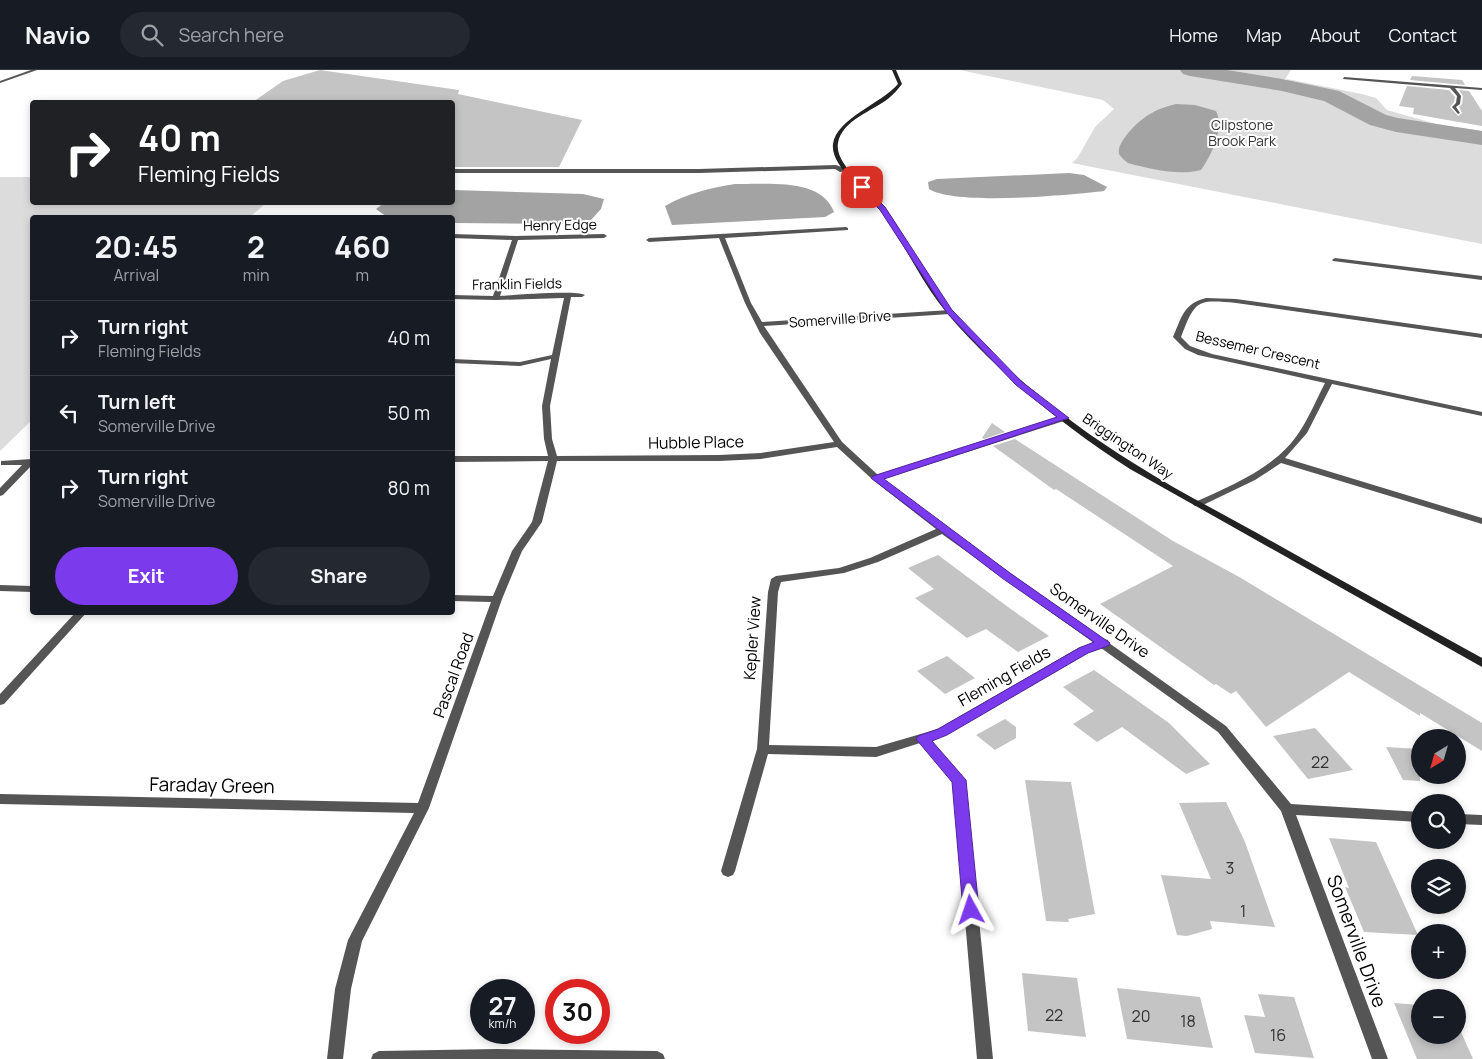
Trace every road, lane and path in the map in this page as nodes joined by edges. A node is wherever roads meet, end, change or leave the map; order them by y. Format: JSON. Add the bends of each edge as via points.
{"nodes":[{"id":1,"x":34,"y":70,"type":"edge"},
{"id":2,"x":894,"y":70,"type":"edge"},
{"id":3,"x":1344,"y":78,"type":"dead end"},
{"id":4,"x":0,"y":82,"type":"edge"},
{"id":5,"x":1451,"y":86,"type":"junction"},
{"id":6,"x":1482,"y":89,"type":"edge"},
{"id":7,"x":1458,"y":113,"type":"dead end"},
{"id":8,"x":847,"y":170,"type":"junction"},
{"id":9,"x":455,"y":171,"type":"edge"},
{"id":10,"x":846,"y":229,"type":"dead end"},
{"id":11,"x":455,"y":236,"type":"edge"},
{"id":12,"x":604,"y":236,"type":"dead end"},
{"id":13,"x":721,"y":236,"type":"junction"},
{"id":14,"x":516,"y":238,"type":"junction"},
{"id":15,"x":649,"y":240,"type":"dead end"},
{"id":16,"x":1335,"y":260,"type":"dead end"},
{"id":17,"x":1482,"y":278,"type":"edge"},
{"id":18,"x":582,"y":295,"type":"dead end"},
{"id":19,"x":568,"y":296,"type":"junction"},
{"id":20,"x":455,"y":297,"type":"edge"},
{"id":21,"x":496,"y":298,"type":"junction"},
{"id":22,"x":950,"y":312,"type":"junction"},
{"id":23,"x":760,"y":324,"type":"junction"},
{"id":24,"x":1482,"y":336,"type":"edge"},
{"id":25,"x":557,"y":356,"type":"junction"},
{"id":26,"x":455,"y":361,"type":"edge"},
{"id":27,"x":1329,"y":382,"type":"junction"},
{"id":28,"x":1482,"y":414,"type":"edge"},
{"id":29,"x":1064,"y":418,"type":"junction"},
{"id":30,"x":839,"y":444,"type":"junction"},
{"id":31,"x":553,"y":458,"type":"junction"},
{"id":32,"x":455,"y":459,"type":"edge"},
{"id":33,"x":1278,"y":459,"type":"junction"},
{"id":34,"x":4,"y":462,"type":"dead end"},
{"id":35,"x":30,"y":462,"type":"edge"},
{"id":36,"x":30,"y":463,"type":"edge"},
{"id":37,"x":876,"y":478,"type":"junction"},
{"id":38,"x":0,"y":493,"type":"edge"},
{"id":39,"x":1198,"y":504,"type":"junction"},
{"id":40,"x":1482,"y":521,"type":"edge"},
{"id":41,"x":943,"y":530,"type":"junction"},
{"id":42,"x":0,"y":588,"type":"edge"},
{"id":43,"x":30,"y":589,"type":"edge"},
{"id":44,"x":455,"y":598,"type":"edge"},
{"id":45,"x":497,"y":599,"type":"junction"},
{"id":46,"x":79,"y":615,"type":"edge"},
{"id":47,"x":1104,"y":643,"type":"junction"},
{"id":48,"x":1482,"y":663,"type":"edge"},
{"id":49,"x":0,"y":701,"type":"edge"},
{"id":50,"x":923,"y":739,"type":"junction"},
{"id":51,"x":763,"y":749,"type":"junction"},
{"id":52,"x":0,"y":799,"type":"edge"},
{"id":53,"x":423,"y":808,"type":"junction"},
{"id":54,"x":1287,"y":809,"type":"junction"},
{"id":55,"x":1411,"y":816,"type":"edge"},
{"id":56,"x":1466,"y":819,"type":"edge"},
{"id":57,"x":1482,"y":820,"type":"edge"},
{"id":58,"x":728,"y":872,"type":"dead end"},
{"id":59,"x":335,"y":1059,"type":"edge"},
{"id":60,"x":379,"y":1059,"type":"edge"},
{"id":61,"x":657,"y":1059,"type":"edge"},
{"id":62,"x":985,"y":1059,"type":"edge"},
{"id":63,"x":1380,"y":1059,"type":"edge"}],
"edges":[{"from":1,"to":4,"type":"street"},
{"from":2,"to":8,"type":"street","name":"Briggington Way","via":[[900,84],[891,95],[857,116],[836,137],[834,148],[838,160]]},
{"from":3,"to":5,"type":"street"},
{"from":5,"to":6,"type":"street"},
{"from":5,"to":7,"type":"street","via":[[1459,96],[1454,107]]},
{"from":8,"to":9,"type":"street","via":[[836,167],[699,171]]},
{"from":8,"to":22,"type":"street","name":"Briggington Way","via":[[883,209]]},
{"from":10,"to":13,"type":"street"},
{"from":11,"to":14,"type":"street","name":"Henry Edge"},
{"from":12,"to":14,"type":"street","name":"Henry Edge"},
{"from":13,"to":15,"type":"street"},
{"from":13,"to":23,"type":"street","name":"Somerville Drive"},
{"from":14,"to":21,"type":"street","name":"Henry Edge"},
{"from":16,"to":17,"type":"street"},
{"from":18,"to":19,"type":"street","name":"Franklin Fields"},
{"from":19,"to":21,"type":"street","name":"Franklin Fields"},
{"from":19,"to":25,"type":"street","name":"Pascal Road"},
{"from":20,"to":21,"type":"street","name":"Franklin Fields"},
{"from":22,"to":23,"type":"street","name":"Somerville Drive"},
{"from":22,"to":29,"type":"street","name":"Briggington Way","via":[[1019,384]]},
{"from":23,"to":30,"type":"street","name":"Somerville Drive"},
{"from":24,"to":27,"type":"street","name":"Bessemer Crescent","via":[[1211,299],[1190,308],[1177,337],[1190,350]]},
{"from":25,"to":26,"type":"street","via":[[520,364]]},
{"from":25,"to":31,"type":"street","name":"Pascal Road","via":[[546,406]]},
{"from":27,"to":28,"type":"street","name":"Bessemer Crescent"},
{"from":27,"to":33,"type":"street","via":[[1298,441]]},
{"from":29,"to":37,"type":"street"},
{"from":29,"to":39,"type":"street","name":"Briggington Way","via":[[1116,456]]},
{"from":30,"to":31,"type":"street","name":"Hubble Place","via":[[761,456]]},
{"from":30,"to":37,"type":"street","name":"Somerville Drive"},
{"from":31,"to":32,"type":"street","name":"Hubble Place"},
{"from":31,"to":45,"type":"street","name":"Pascal Road","via":[[537,522],[517,551]]},
{"from":33,"to":39,"type":"street","via":[[1249,480]]},
{"from":33,"to":40,"type":"street"},
{"from":34,"to":35,"type":"street"},
{"from":36,"to":38,"type":"street"},
{"from":37,"to":41,"type":"street","name":"Somerville Drive"},
{"from":39,"to":48,"type":"street","name":"Briggington Way"},
{"from":41,"to":47,"type":"street","name":"Somerville Drive"},
{"from":41,"to":51,"type":"street","name":"Kepler View","via":[[840,571],[776,579]]},
{"from":42,"to":43,"type":"street"},
{"from":44,"to":45,"type":"street"},
{"from":45,"to":53,"type":"street","name":"Pascal Road"},
{"from":46,"to":49,"type":"street"},
{"from":47,"to":50,"type":"street","name":"Fleming Fields","via":[[1084,650],[942,732]]},
{"from":47,"to":54,"type":"street","name":"Somerville Drive","via":[[1222,729]]},
{"from":50,"to":51,"type":"street","name":"Fleming Fields","via":[[876,752]]},
{"from":50,"to":62,"type":"street","via":[[959,780]]},
{"from":51,"to":58,"type":"street","name":"Kepler View"},
{"from":52,"to":53,"type":"street","name":"Faraday Green"},
{"from":53,"to":59,"type":"street","name":"Pascal Road","via":[[355,940],[343,989]]},
{"from":54,"to":55,"type":"street"},
{"from":54,"to":63,"type":"street","name":"Somerville Drive"},
{"from":56,"to":57,"type":"street"},
{"from":60,"to":61,"type":"street"}]}
